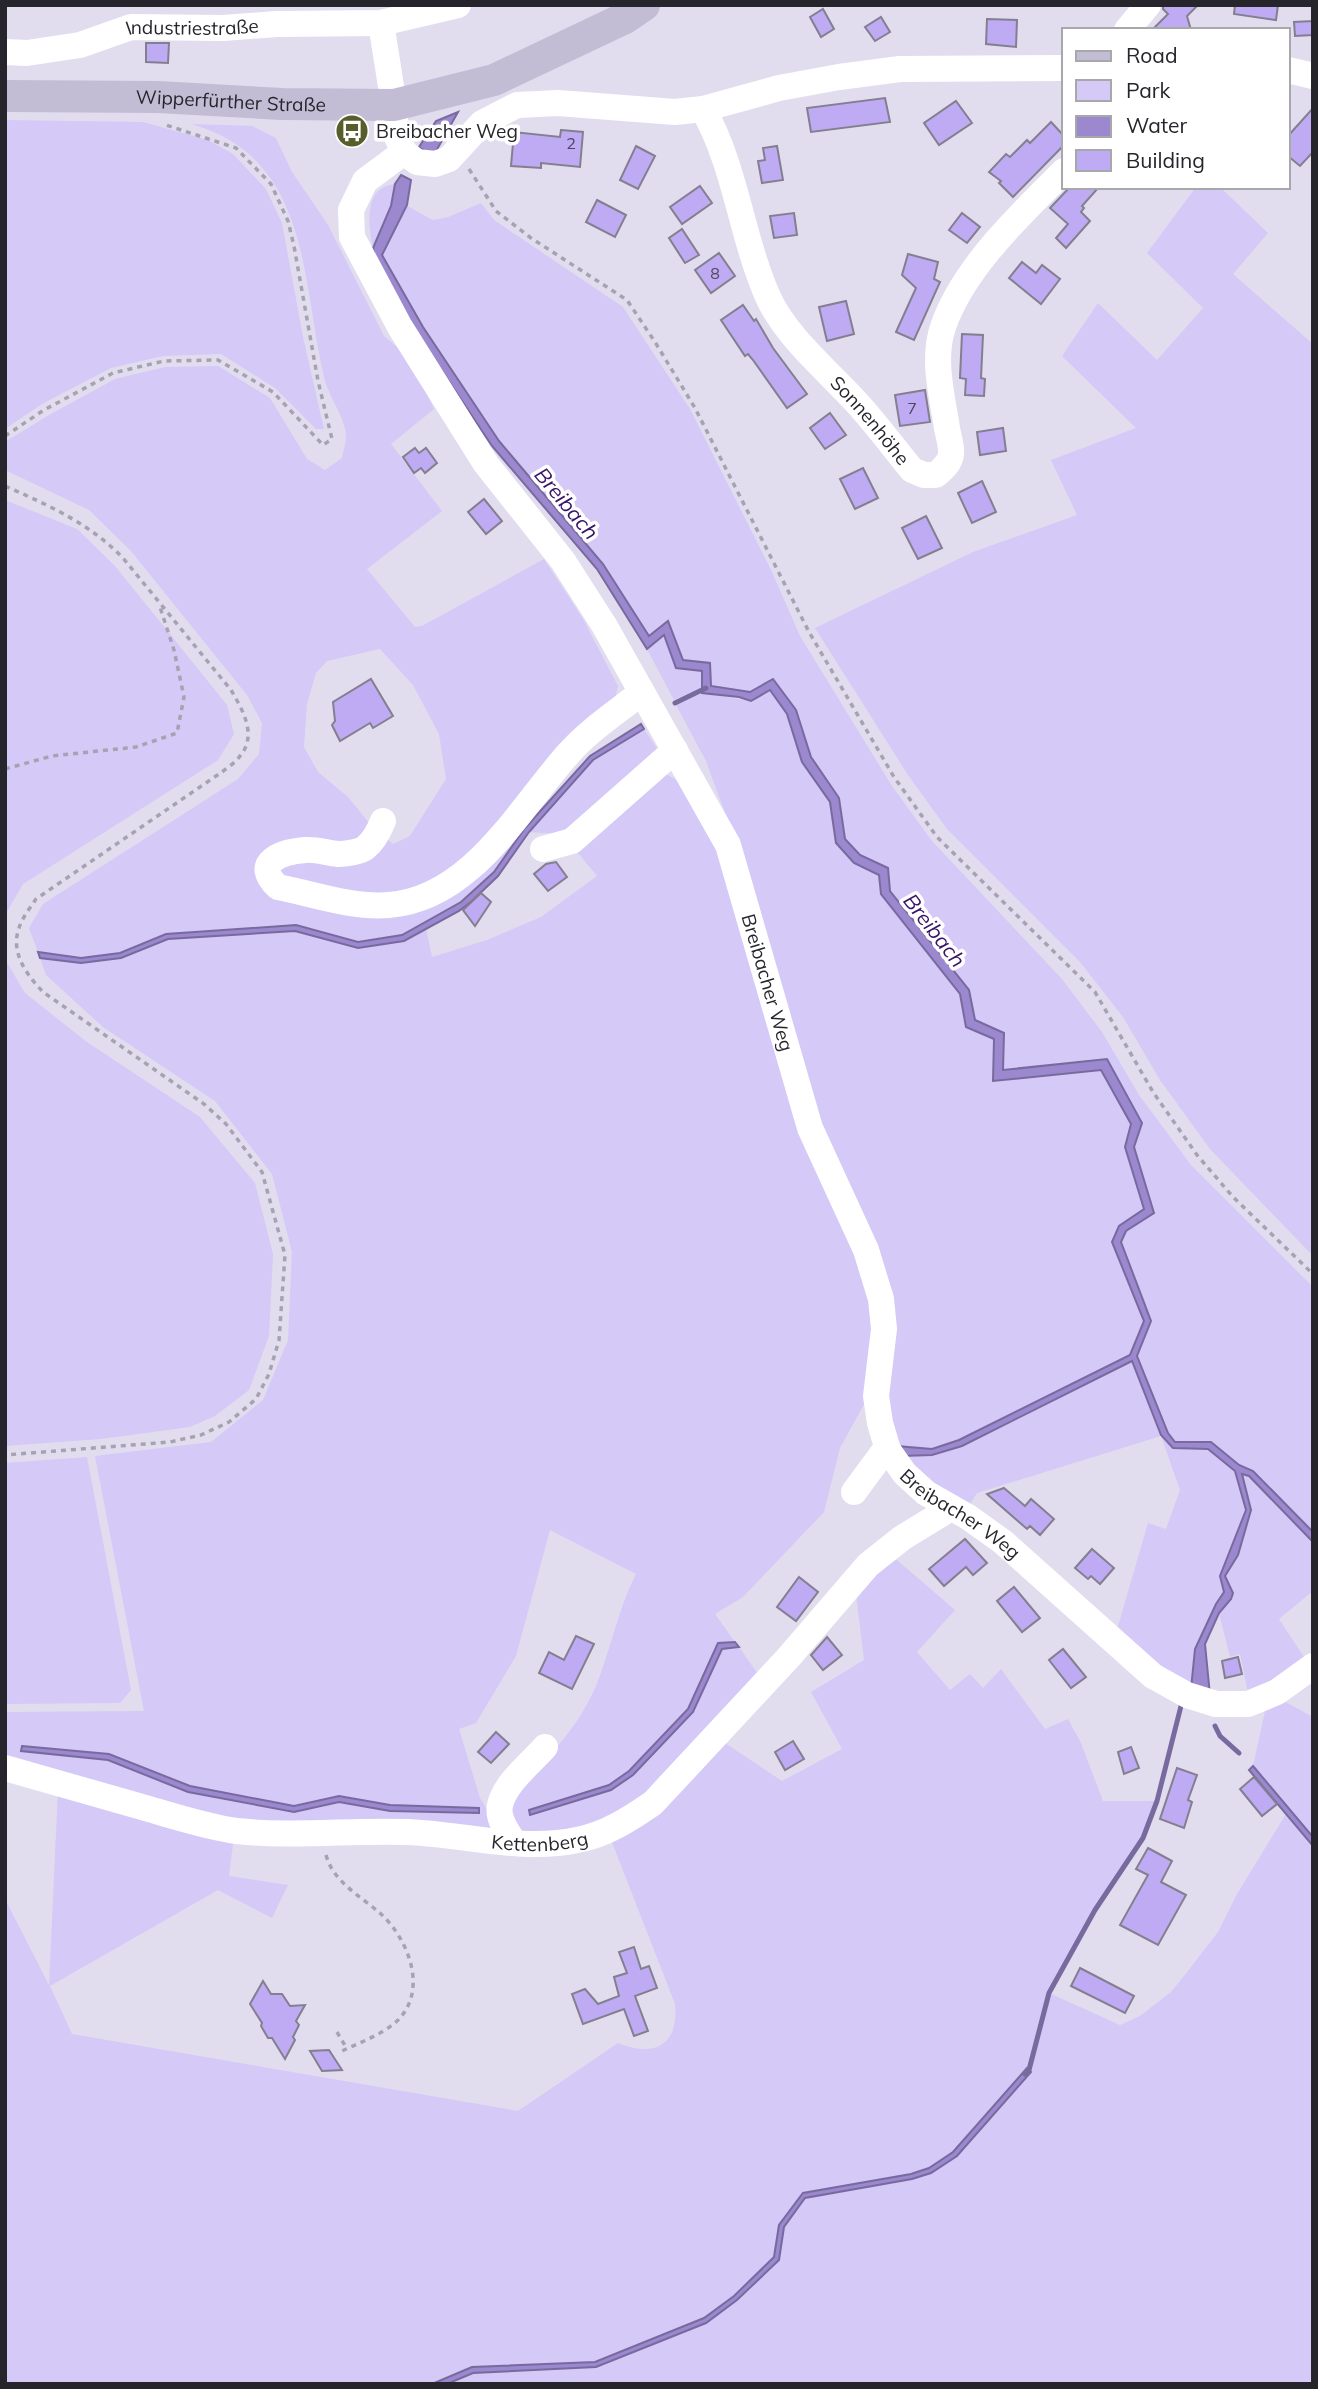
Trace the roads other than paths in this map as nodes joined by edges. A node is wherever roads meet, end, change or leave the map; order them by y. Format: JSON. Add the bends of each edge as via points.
{"nodes":[{"id":1,"x":458,"y":5,"type":"edge"},
{"id":2,"x":645,"y":5,"type":"edge"},
{"id":3,"x":1148,"y":5,"type":"edge"},
{"id":4,"x":319,"y":15,"type":"edge"},
{"id":5,"x":181,"y":16,"type":"edge"},
{"id":6,"x":239,"y":16,"type":"edge"},
{"id":7,"x":381,"y":23,"type":"junction"},
{"id":8,"x":1129,"y":28,"type":"edge"},
{"id":9,"x":5,"y":52,"type":"edge"},
{"id":10,"x":1062,"y":68,"type":"edge"},
{"id":11,"x":1290,"y":70,"type":"edge"},
{"id":12,"x":1313,"y":76,"type":"edge"},
{"id":13,"x":5,"y":96,"type":"edge"},
{"id":14,"x":394,"y":106,"type":"junction"},
{"id":15,"x":703,"y":109,"type":"junction"},
{"id":16,"x":404,"y":152,"type":"junction"},
{"id":17,"x":1062,"y":173,"type":"edge"},
{"id":18,"x":642,"y":692,"type":"junction"},
{"id":19,"x":676,"y":750,"type":"junction"},
{"id":20,"x":383,"y":821,"type":"dead end"},
{"id":21,"x":543,"y":849,"type":"dead end"},
{"id":22,"x":888,"y":1450,"type":"junction"},
{"id":23,"x":854,"y":1492,"type":"dead end"},
{"id":24,"x":951,"y":1508,"type":"junction"},
{"id":25,"x":1313,"y":1666,"type":"edge"},
{"id":26,"x":545,"y":1747,"type":"dead end"},
{"id":27,"x":5,"y":1768,"type":"edge"},
{"id":28,"x":514,"y":1842,"type":"junction"}],
"edges":[{"from":1,"to":7,"type":"street","name":"Industriestraße"},
{"from":2,"to":14,"type":"main road","name":"Wipperfürther Straße","via":[[494,80]]},
{"from":3,"to":8,"type":"street"},
{"from":4,"to":6,"type":"street","name":"Industriestraße"},
{"from":4,"to":7,"type":"street","name":"Industriestraße"},
{"from":5,"to":6,"type":"street","name":"Industriestraße"},
{"from":5,"to":9,"type":"street","name":"Industriestraße","via":[[80,45]]},
{"from":7,"to":14,"type":"street"},
{"from":10,"to":15,"type":"street","via":[[900,69],[779,88]]},
{"from":11,"to":12,"type":"street"},
{"from":13,"to":14,"type":"main road","name":"Wipperfürther Straße"},
{"from":14,"to":16,"type":"street","via":[[396,135]]},
{"from":15,"to":16,"type":"street","via":[[675,113],[558,103],[517,105],[482,123],[449,159],[435,164],[417,162]]},
{"from":15,"to":17,"type":"street","name":"Sonnenhöhe","via":[[726,160],[769,298],[816,361],[912,470],[924,475],[936,475],[946,467],[951,453],[939,377],[943,327],[984,256]]},
{"from":16,"to":18,"type":"street","name":"Breibacher Weg","via":[[365,181],[351,210],[352,237],[447,403],[486,464],[563,561]]},
{"from":18,"to":19,"type":"street","name":"Breibacher Weg"},
{"from":18,"to":20,"type":"street","via":[[568,754],[478,862],[434,892],[389,905],[355,903],[278,887],[270,879],[268,869],[275,856],[306,850],[341,854],[364,849]]},
{"from":19,"to":21,"type":"street","via":[[572,841]]},
{"from":19,"to":22,"type":"street","name":"Breibacher Weg","via":[[728,845],[810,1128],[866,1250],[881,1299],[884,1329],[876,1396]]},
{"from":22,"to":23,"type":"street"},
{"from":22,"to":24,"type":"street","name":"Breibacher Weg","via":[[905,1474]]},
{"from":24,"to":25,"type":"street","name":"Breibacher Weg","via":[[1028,1562],[1153,1676],[1188,1695],[1216,1704],[1248,1704],[1277,1692]]},
{"from":24,"to":28,"type":"street","name":"Kettenberg","via":[[868,1565],[653,1802],[630,1819],[578,1840]]},
{"from":26,"to":28,"type":"street","via":[[509,1787],[499,1807]]},
{"from":27,"to":28,"type":"street","name":"Kettenberg","via":[[235,1830],[407,1832]]}]}
